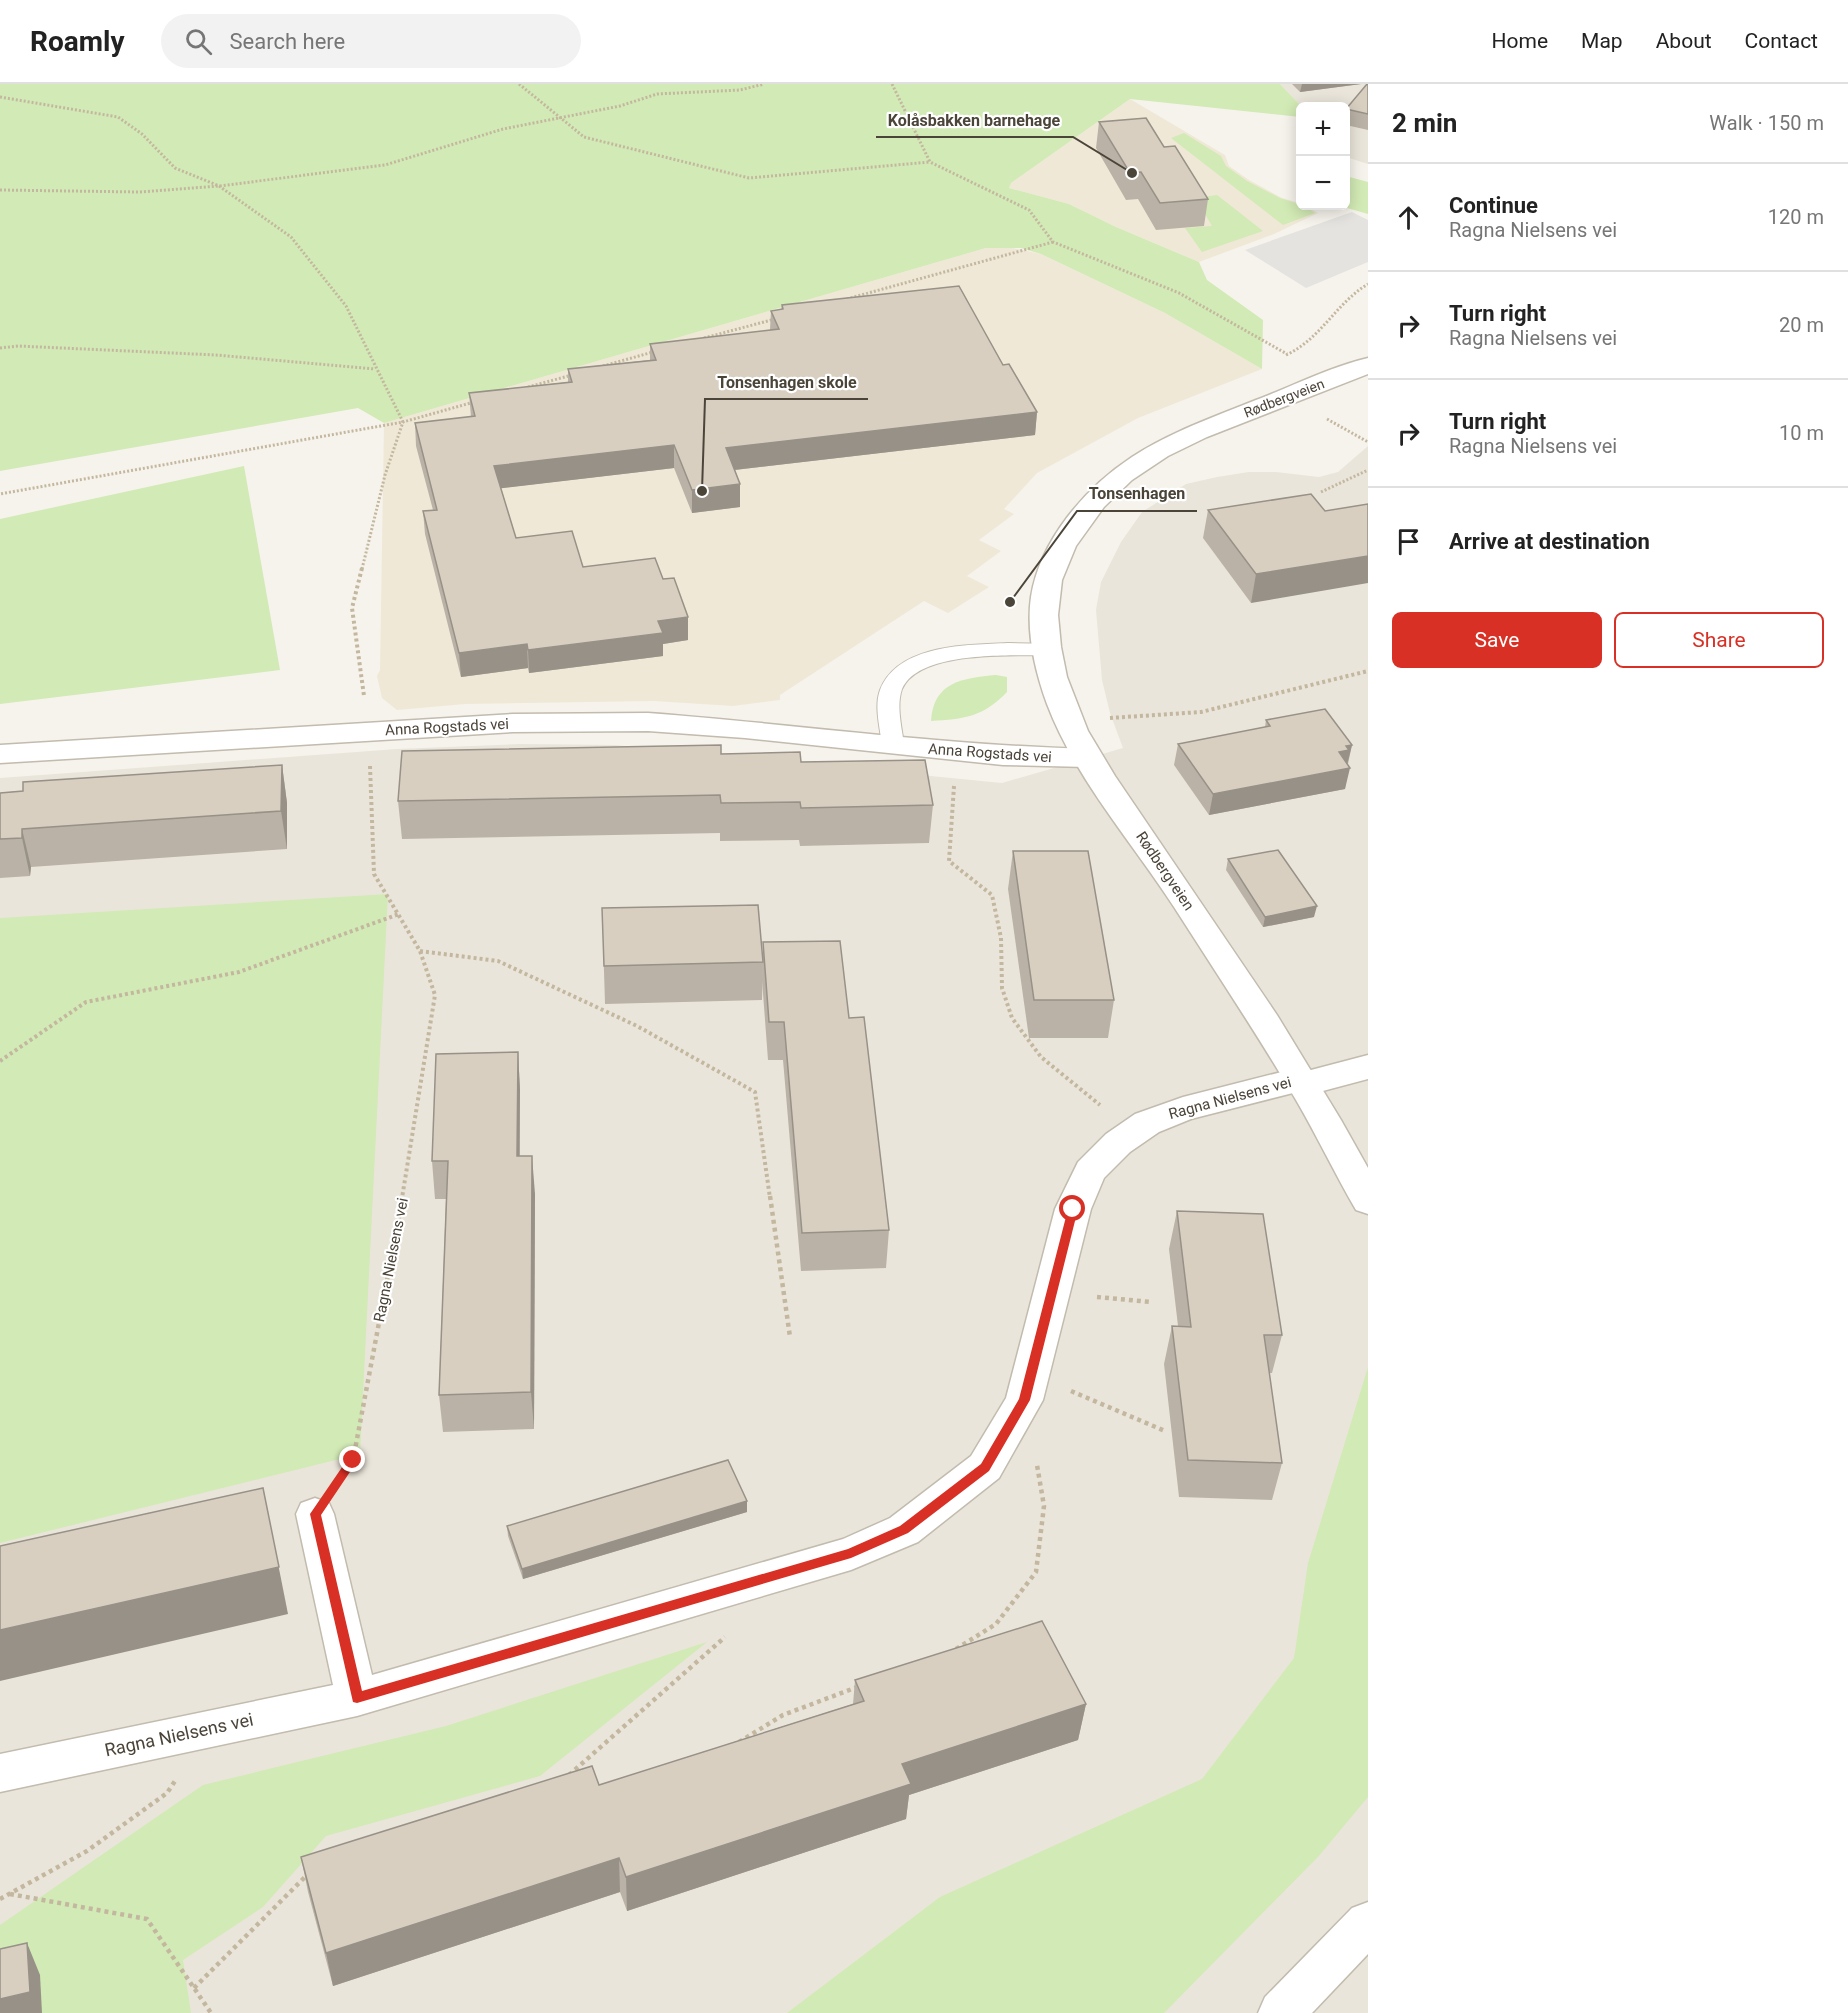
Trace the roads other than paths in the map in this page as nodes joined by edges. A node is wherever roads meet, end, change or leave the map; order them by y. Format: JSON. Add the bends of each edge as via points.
{"nodes":[{"id":1,"x":1368,"y":365,"type":"edge"},
{"id":2,"x":1047,"y":649,"type":"junction"},
{"id":3,"x":893,"y":745,"type":"junction"},
{"id":4,"x":0,"y":754,"type":"edge"},
{"id":5,"x":1087,"y":758,"type":"junction"},
{"id":6,"x":1368,"y":1067,"type":"edge"},
{"id":7,"x":1302,"y":1082,"type":"junction"},
{"id":8,"x":1368,"y":1201,"type":"edge"},
{"id":9,"x":315,"y":1514,"type":"road end"},
{"id":10,"x":357,"y":1698,"type":"junction"},
{"id":11,"x":0,"y":1773,"type":"edge"},
{"id":12,"x":1368,"y":1923,"type":"edge"},
{"id":13,"x":1281,"y":2013,"type":"edge"}],
"edges":[{"from":1,"to":2,"type":"street","name":"Rødbergveien","via":[[1194,434],[1136,466],[1107,488],[1060,549],[1043,613]]},
{"from":2,"to":3,"type":"lane","via":[[939,655],[900,672],[888,704]]},
{"from":2,"to":5,"type":"street","name":"Rødbergveien","via":[[1059,700]]},
{"from":3,"to":4,"type":"street","name":"Anna Rogstads vei","via":[[659,723],[513,723]]},
{"from":3,"to":5,"type":"street","name":"Anna Rogstads vei","via":[[1003,756]]},
{"from":5,"to":7,"type":"street","name":"Rødbergveien","via":[[1168,874]]},
{"from":6,"to":7,"type":"street"},
{"from":7,"to":8,"type":"street","name":"Rødbergveien"},
{"from":7,"to":10,"type":"street","name":"Ragna Nielsens vei","via":[[1183,1109],[1147,1123],[1090,1171],[1073,1209],[1024,1400],[985,1467],[904,1530],[851,1553]]},
{"from":9,"to":10,"type":"street"},
{"from":10,"to":11,"type":"street","name":"Ragna Nielsens vei"},
{"from":12,"to":13,"type":"street"}]}
